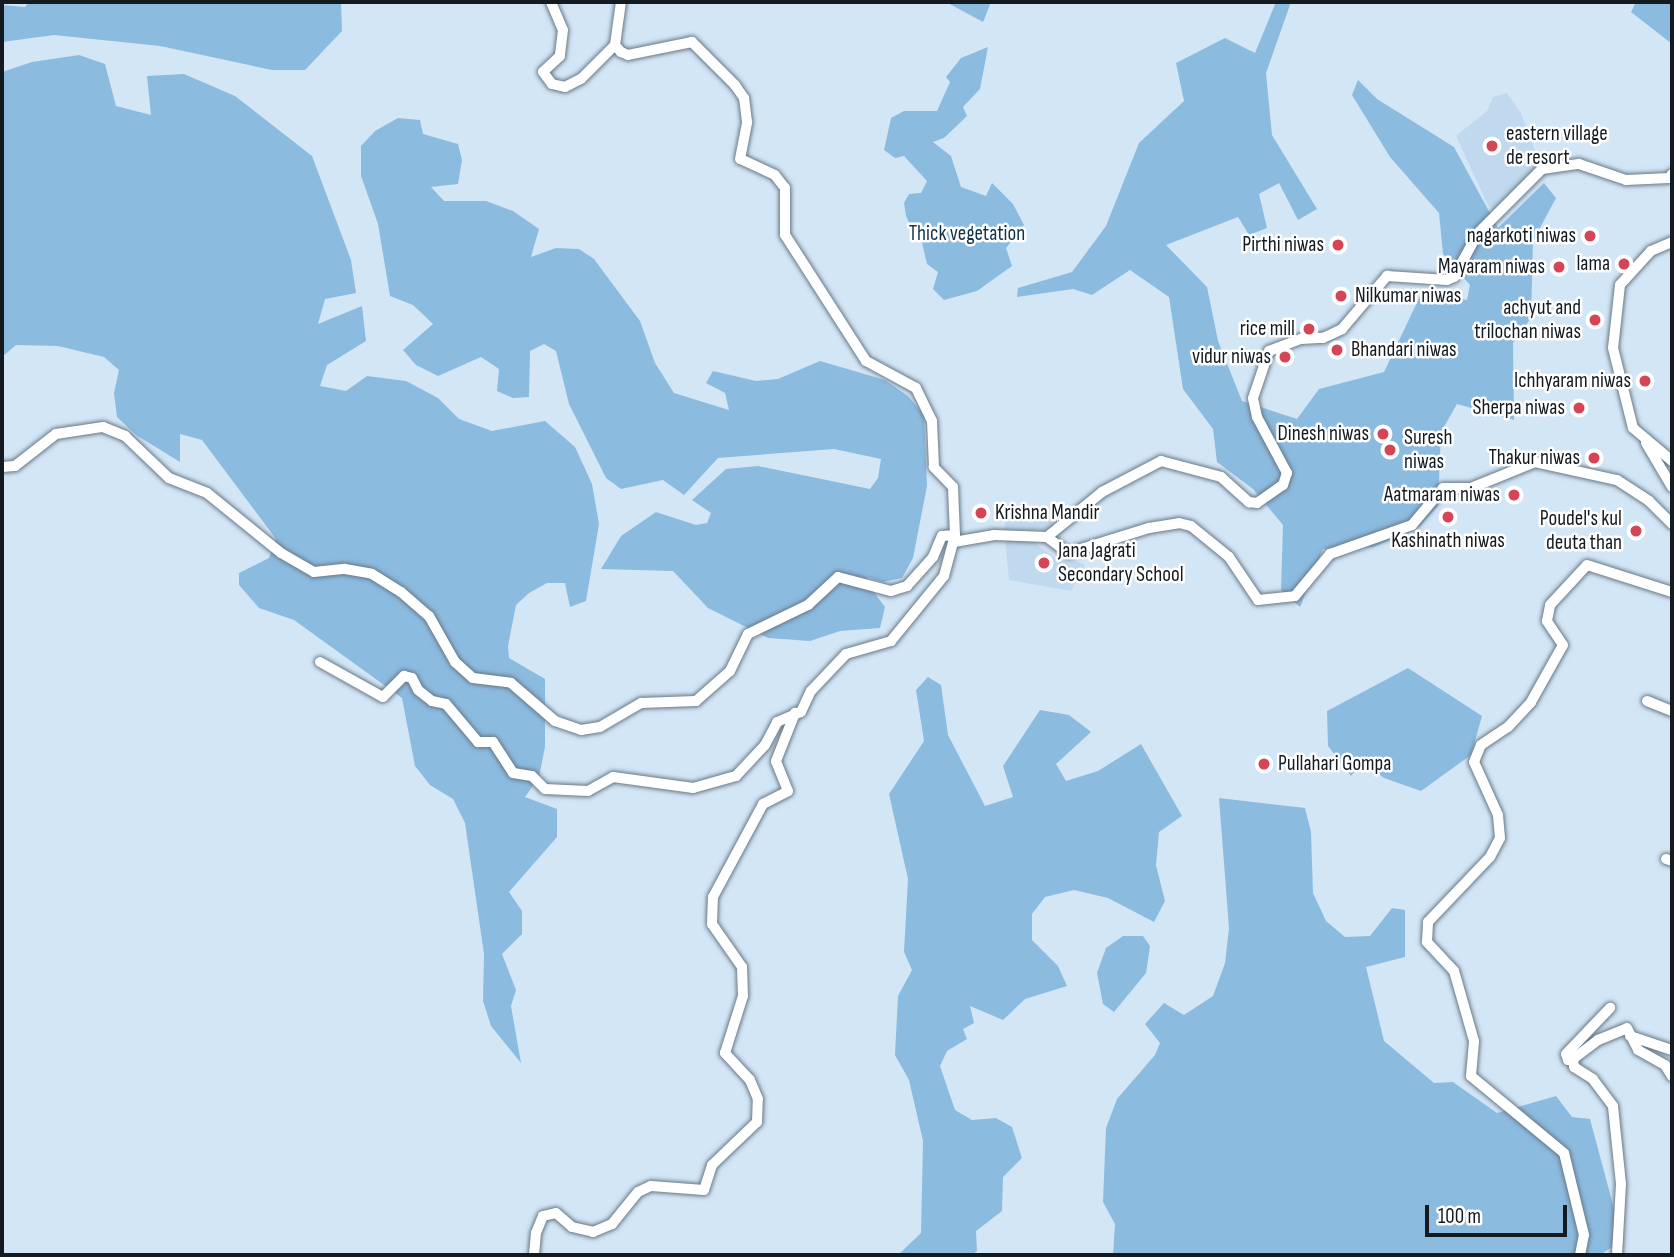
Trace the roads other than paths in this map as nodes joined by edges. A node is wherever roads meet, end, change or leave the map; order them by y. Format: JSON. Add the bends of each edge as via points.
{"nodes":[{"id":1,"x":551,"y":2,"type":"edge"},
{"id":2,"x":621,"y":2,"type":"edge"},
{"id":3,"x":615,"y":45,"type":"junction"},
{"id":4,"x":1672,"y":174,"type":"edge"},
{"id":5,"x":1672,"y":242,"type":"edge"},
{"id":6,"x":1643,"y":437,"type":"junction"},
{"id":7,"x":1672,"y":461,"type":"edge"},
{"id":8,"x":2,"y":467,"type":"edge"},
{"id":9,"x":1672,"y":487,"type":"edge"},
{"id":10,"x":1672,"y":524,"type":"edge"},
{"id":11,"x":955,"y":535,"type":"junction"},
{"id":12,"x":1047,"y":537,"type":"junction"},
{"id":13,"x":1672,"y":592,"type":"edge"},
{"id":14,"x":320,"y":662,"type":"dead end"},
{"id":15,"x":1647,"y":701,"type":"dead end"},
{"id":16,"x":1672,"y":711,"type":"edge"},
{"id":17,"x":795,"y":713,"type":"junction"},
{"id":18,"x":1610,"y":1008,"type":"dead end"},
{"id":19,"x":1630,"y":1036,"type":"junction"},
{"id":20,"x":1672,"y":1050,"type":"edge"},
{"id":21,"x":1573,"y":1059,"type":"junction"},
{"id":22,"x":1672,"y":1076,"type":"edge"},
{"id":23,"x":534,"y":1255,"type":"edge"},
{"id":24,"x":1580,"y":1255,"type":"edge"},
{"id":25,"x":1616,"y":1255,"type":"edge"}],
"edges":[{"from":1,"to":3,"type":"street","via":[[563,30],[559,56],[542,72],[552,84],[565,88],[581,79]]},
{"from":2,"to":3,"type":"street"},
{"from":3,"to":11,"type":"street","via":[[628,55],[692,42],[744,98],[748,134],[740,144],[740,159],[775,175],[785,188],[785,235],[866,361],[916,388],[932,421],[934,467],[953,487]]},
{"from":4,"to":12,"type":"street","via":[[1669,178],[1626,180],[1579,164],[1542,169],[1478,233],[1454,277],[1387,276],[1342,329],[1269,351],[1253,398],[1257,417],[1287,473],[1283,485],[1257,503],[1249,502],[1221,477],[1161,461],[1102,492]]},
{"from":5,"to":6,"type":"street","via":[[1651,251],[1620,285],[1613,348],[1630,421]]},
{"from":6,"to":7,"type":"street"},
{"from":6,"to":9,"type":"street"},
{"from":8,"to":11,"type":"street","via":[[15,466],[57,434],[103,427],[125,436],[169,478],[207,494],[281,553],[314,572],[345,569],[372,574],[401,592],[429,616],[455,662],[473,678],[511,683],[555,721],[581,730],[600,727],[641,703],[696,701],[730,671],[748,634],[808,605],[838,577],[891,591],[907,586],[933,557],[942,536]]},
{"from":10,"to":12,"type":"street","via":[[1649,501],[1617,480],[1535,462],[1471,488],[1443,488],[1412,525],[1330,554],[1295,596],[1258,600],[1229,557],[1191,526],[1179,523],[1149,528],[1092,550],[1068,553]]},
{"from":11,"to":12,"type":"street"},
{"from":11,"to":17,"type":"street","via":[[944,576],[891,642],[846,654],[811,691],[801,712]]},
{"from":13,"to":24,"type":"street","via":[[1587,565],[1550,605],[1547,621],[1563,645],[1531,702],[1508,727],[1480,745],[1474,762],[1498,815],[1500,838],[1490,857],[1428,922],[1427,942],[1454,971],[1474,1041],[1471,1076],[1564,1153],[1584,1235]]},
{"from":14,"to":17,"type":"street","via":[[383,697],[404,676],[412,678],[432,701],[446,704],[478,742],[493,742],[513,773],[532,776],[545,789],[560,793],[588,790],[613,777],[693,788],[710,786],[736,776],[765,746],[777,722]]},
{"from":15,"to":16,"type":"street"},
{"from":17,"to":23,"type":"street","via":[[776,761],[788,791],[763,804],[713,897],[712,925],[741,967],[743,996],[725,1053],[750,1080],[758,1099],[757,1122],[712,1165],[704,1190],[651,1186],[638,1192],[612,1224],[593,1232],[572,1227],[556,1213],[543,1216]]},
{"from":18,"to":21,"type":"street","via":[[1566,1054],[1567,1060]]},
{"from":19,"to":20,"type":"street"},
{"from":19,"to":21,"type":"street","via":[[1627,1028],[1605,1036]]},
{"from":19,"to":22,"type":"street","via":[[1638,1050],[1665,1065]]},
{"from":21,"to":25,"type":"street","via":[[1574,1068],[1592,1079],[1613,1106],[1621,1184]]}]}
